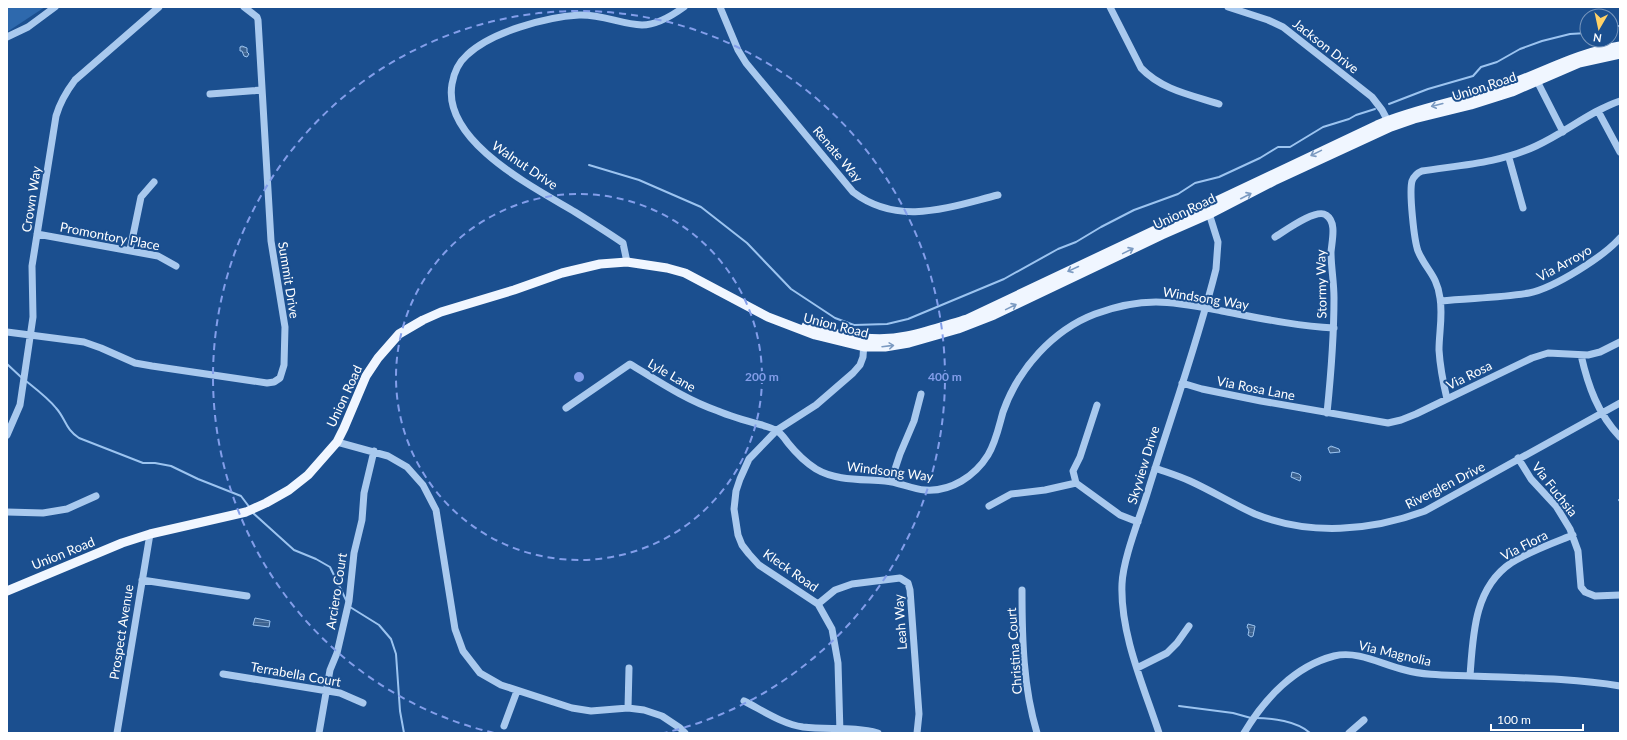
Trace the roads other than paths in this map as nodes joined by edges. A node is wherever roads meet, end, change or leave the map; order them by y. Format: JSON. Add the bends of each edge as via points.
{"nodes":[{"id":1,"x":55,"y":7,"type":"edge"},
{"id":2,"x":159,"y":7,"type":"edge"},
{"id":3,"x":244,"y":7,"type":"edge"},
{"id":4,"x":684,"y":7,"type":"edge"},
{"id":5,"x":720,"y":7,"type":"edge"},
{"id":6,"x":1110,"y":7,"type":"edge"},
{"id":7,"x":1228,"y":7,"type":"edge"},
{"id":8,"x":7,"y":37,"type":"edge"},
{"id":9,"x":1620,"y":46,"type":"edge"},
{"id":10,"x":1620,"y":54,"type":"edge"},
{"id":11,"x":1536,"y":78,"type":"junction"},
{"id":12,"x":262,"y":90,"type":"junction"},
{"id":13,"x":210,"y":94,"type":"dead end"},
{"id":14,"x":1620,"y":101,"type":"edge"},
{"id":15,"x":1219,"y":104,"type":"dead end"},
{"id":16,"x":1598,"y":111,"type":"junction"},
{"id":17,"x":1389,"y":123,"type":"junction"},
{"id":18,"x":1563,"y":132,"type":"junction"},
{"id":19,"x":1620,"y":152,"type":"edge"},
{"id":20,"x":1509,"y":158,"type":"junction"},
{"id":21,"x":154,"y":182,"type":"dead end"},
{"id":22,"x":998,"y":195,"type":"dead end"},
{"id":23,"x":1523,"y":208,"type":"dead end"},
{"id":24,"x":1208,"y":210,"type":"junction"},
{"id":25,"x":37,"y":234,"type":"junction"},
{"id":26,"x":1275,"y":237,"type":"dead end"},
{"id":27,"x":1620,"y":238,"type":"edge"},
{"id":28,"x":130,"y":250,"type":"junction"},
{"id":29,"x":627,"y":262,"type":"junction"},
{"id":30,"x":176,"y":266,"type":"dead end"},
{"id":31,"x":1441,"y":301,"type":"junction"},
{"id":32,"x":1205,"y":308,"type":"junction"},
{"id":33,"x":1334,"y":328,"type":"junction"},
{"id":34,"x":7,"y":332,"type":"edge"},
{"id":35,"x":30,"y":336,"type":"junction"},
{"id":36,"x":1620,"y":342,"type":"edge"},
{"id":37,"x":864,"y":343,"type":"junction"},
{"id":38,"x":1581,"y":355,"type":"junction"},
{"id":39,"x":1182,"y":383,"type":"junction"},
{"id":40,"x":920,"y":394,"type":"dead end"},
{"id":41,"x":1447,"y":399,"type":"junction"},
{"id":42,"x":1620,"y":403,"type":"edge"},
{"id":43,"x":1097,"y":405,"type":"dead end"},
{"id":44,"x":566,"y":408,"type":"dead end"},
{"id":45,"x":1327,"y":413,"type":"junction"},
{"id":46,"x":1601,"y":413,"type":"junction"},
{"id":47,"x":777,"y":430,"type":"junction"},
{"id":48,"x":7,"y":435,"type":"edge"},
{"id":49,"x":1620,"y":437,"type":"edge"},
{"id":50,"x":337,"y":442,"type":"junction"},
{"id":51,"x":374,"y":451,"type":"junction"},
{"id":52,"x":1518,"y":458,"type":"junction"},
{"id":53,"x":1155,"y":468,"type":"junction"},
{"id":54,"x":892,"y":481,"type":"junction"},
{"id":55,"x":1076,"y":483,"type":"junction"},
{"id":56,"x":96,"y":496,"type":"dead end"},
{"id":57,"x":989,"y":506,"type":"dead end"},
{"id":58,"x":7,"y":512,"type":"edge"},
{"id":59,"x":1138,"y":522,"type":"junction"},
{"id":60,"x":150,"y":534,"type":"junction"},
{"id":61,"x":1573,"y":535,"type":"junction"},
{"id":62,"x":142,"y":580,"type":"junction"},
{"id":63,"x":1022,"y":590,"type":"dead end"},
{"id":64,"x":7,"y":591,"type":"edge"},
{"id":65,"x":1620,"y":595,"type":"edge"},
{"id":66,"x":246,"y":596,"type":"dead end"},
{"id":67,"x":818,"y":604,"type":"junction"},
{"id":68,"x":1188,"y":626,"type":"dead end"},
{"id":69,"x":629,"y":668,"type":"dead end"},
{"id":70,"x":1137,"y":668,"type":"junction"},
{"id":71,"x":223,"y":674,"type":"dead end"},
{"id":72,"x":1470,"y":676,"type":"junction"},
{"id":73,"x":1620,"y":686,"type":"edge"},
{"id":74,"x":326,"y":690,"type":"junction"},
{"id":75,"x":517,"y":691,"type":"junction"},
{"id":76,"x":744,"y":700,"type":"dead end"},
{"id":77,"x":363,"y":703,"type":"dead end"},
{"id":78,"x":628,"y":708,"type":"junction"},
{"id":79,"x":1364,"y":720,"type":"dead end"},
{"id":80,"x":504,"y":726,"type":"dead end"},
{"id":81,"x":840,"y":731,"type":"edge"},
{"id":82,"x":117,"y":733,"type":"edge"},
{"id":83,"x":319,"y":733,"type":"edge"},
{"id":84,"x":685,"y":733,"type":"edge"},
{"id":85,"x":878,"y":733,"type":"edge"},
{"id":86,"x":917,"y":733,"type":"edge"},
{"id":87,"x":1037,"y":733,"type":"edge"},
{"id":88,"x":1159,"y":733,"type":"edge"},
{"id":89,"x":1244,"y":733,"type":"edge"},
{"id":90,"x":1349,"y":733,"type":"edge"}],
"edges":[{"from":1,"to":8,"type":"street","via":[[28,27]]},
{"from":2,"to":25,"type":"street","name":"Crown Way","via":[[75,80],[65,92],[56,116]]},
{"from":3,"to":12,"type":"street","name":"Summit Drive","via":[[258,20]]},
{"from":4,"to":29,"type":"street","name":"Walnut Drive","via":[[665,18],[643,25],[580,15],[533,24],[493,37],[474,48],[461,60],[453,76],[452,108],[459,122],[479,148],[498,164],[623,243]]},
{"from":5,"to":22,"type":"street","name":"Renate Way","via":[[746,63],[853,192],[864,201],[898,212],[925,212]]},
{"from":6,"to":15,"type":"street","via":[[1149,77],[1170,89]]},
{"from":7,"to":17,"type":"street","name":"Jackson Drive","via":[[1275,23],[1293,34],[1372,97]]},
{"from":9,"to":11,"type":"main road","name":"Union Road","via":[[1603,48],[1574,57]]},
{"from":10,"to":11,"type":"main road","name":"Union Road","via":[[1579,63]]},
{"from":11,"to":17,"type":"main road","name":"Union Road","via":[[1512,92],[1471,105]]},
{"from":11,"to":18,"type":"street"},
{"from":12,"to":13,"type":"street"},
{"from":12,"to":35,"type":"street","name":"Summit Drive","via":[[270,242],[285,327],[284,365],[280,378],[267,383],[152,366],[135,363],[84,342]]},
{"from":14,"to":16,"type":"street"},
{"from":16,"to":18,"type":"street"},
{"from":16,"to":19,"type":"street"},
{"from":17,"to":24,"type":"main road","name":"Union Road","via":[[1274,181]]},
{"from":18,"to":20,"type":"street"},
{"from":20,"to":23,"type":"street"},
{"from":20,"to":31,"type":"street","via":[[1422,171],[1417,173],[1412,181],[1418,251],[1434,276]]},
{"from":21,"to":28,"type":"street","via":[[141,197]]},
{"from":24,"to":32,"type":"street","name":"Skyview Drive","via":[[1218,242],[1218,256]]},
{"from":24,"to":37,"type":"main road","name":"Union Road","via":[[976,323],[909,343],[885,347]]},
{"from":25,"to":28,"type":"street","name":"Promontory Place"},
{"from":25,"to":35,"type":"street","name":"Crown Way","via":[[31,276],[33,306]]},
{"from":26,"to":33,"type":"street","name":"Stormy Way","via":[[1315,214],[1325,214],[1330,219],[1333,226],[1331,252]]},
{"from":27,"to":31,"type":"street","name":"Via Arroyo","via":[[1600,256],[1545,289],[1528,293]]},
{"from":28,"to":30,"type":"street","name":"Promontory Place","via":[[158,256]]},
{"from":29,"to":37,"type":"main road","name":"Union Road","via":[[685,273],[768,317],[797,329]]},
{"from":29,"to":50,"type":"main road","name":"Union Road","via":[[600,264],[562,273],[441,312],[399,334],[366,376]]},
{"from":31,"to":41,"type":"street","via":[[1439,350],[1441,375]]},
{"from":32,"to":33,"type":"street","name":"Windsong Way","via":[[1302,326]]},
{"from":32,"to":39,"type":"street","name":"Skyview Drive"},
{"from":32,"to":54,"type":"street","name":"Windsong Way","via":[[1171,302],[1135,304],[1093,314],[1072,326],[1032,360],[1019,379],[1004,411],[989,453],[974,472],[960,482],[940,489],[926,490]]},
{"from":33,"to":45,"type":"street","name":"Stormy Way"},
{"from":34,"to":35,"type":"street","name":"Summit Drive"},
{"from":35,"to":48,"type":"street","name":"Crown Way","via":[[20,405]]},
{"from":36,"to":38,"type":"street","name":"Via Rosa","via":[[1600,352]]},
{"from":37,"to":47,"type":"street","name":"Kleck Road","via":[[860,366],[854,374],[816,405]]},
{"from":38,"to":41,"type":"street","name":"Via Rosa","via":[[1548,353],[1532,358]]},
{"from":38,"to":46,"type":"street","via":[[1586,380]]},
{"from":39,"to":45,"type":"street","name":"Via Rosa Lane","via":[[1202,390]]},
{"from":39,"to":53,"type":"street","name":"Skyview Drive"},
{"from":40,"to":54,"type":"street","via":[[914,421]]},
{"from":41,"to":45,"type":"street","name":"Via Rosa","via":[[1401,420],[1388,423]]},
{"from":42,"to":46,"type":"street","name":"Riverglen Drive"},
{"from":43,"to":55,"type":"street","via":[[1073,471]]},
{"from":44,"to":47,"type":"street","name":"Lyle Lane","via":[[630,364],[689,399]]},
{"from":46,"to":49,"type":"street"},
{"from":46,"to":52,"type":"street","name":"Riverglen Drive"},
{"from":47,"to":54,"type":"street","name":"Windsong Way","via":[[800,456],[827,474],[842,478]]},
{"from":47,"to":67,"type":"street","name":"Kleck Road","via":[[749,459],[740,479],[734,509],[738,535],[742,545],[759,565]]},
{"from":50,"to":51,"type":"street"},
{"from":50,"to":60,"type":"main road","name":"Union Road","via":[[308,475],[266,503],[246,512]]},
{"from":51,"to":74,"type":"street","name":"Arciero Court","via":[[354,553],[349,601]]},
{"from":51,"to":75,"type":"street","via":[[407,467],[423,485],[436,510],[455,629],[463,651],[480,673]]},
{"from":52,"to":53,"type":"street","name":"Riverglen Drive","via":[[1425,511],[1387,523],[1344,529],[1310,527],[1272,520],[1189,480]]},
{"from":52,"to":61,"type":"street","name":"Via Fuchsia","via":[[1531,479],[1560,511]]},
{"from":53,"to":59,"type":"street","name":"Skyview Drive"},
{"from":55,"to":57,"type":"street","via":[[1011,494]]},
{"from":55,"to":59,"type":"street","via":[[1120,515]]},
{"from":56,"to":58,"type":"street","via":[[67,509],[43,513]]},
{"from":59,"to":70,"type":"street","name":"Skyview Drive","via":[[1122,583],[1126,628]]},
{"from":60,"to":62,"type":"street","name":"Prospect Avenue"},
{"from":60,"to":64,"type":"main road","name":"Union Road","via":[[122,543]]},
{"from":61,"to":65,"type":"street","name":"Via Fuchsia","via":[[1578,550],[1581,587],[1585,592],[1595,596]]},
{"from":61,"to":72,"type":"street","name":"Via Flora","via":[[1512,562],[1492,581],[1485,591],[1476,617]]},
{"from":62,"to":66,"type":"street"},
{"from":62,"to":82,"type":"street","name":"Prospect Avenue"},
{"from":63,"to":87,"type":"street","name":"Christina Court","via":[[1023,660]]},
{"from":67,"to":81,"type":"street","name":"Kleck Road","via":[[832,629],[838,663]]},
{"from":67,"to":86,"type":"street","name":"Leah Way","via":[[835,590],[852,584],[900,578],[908,583],[919,714]]},
{"from":68,"to":70,"type":"street","via":[[1167,653]]},
{"from":69,"to":78,"type":"street"},
{"from":70,"to":88,"type":"street","name":"Skyview Drive"},
{"from":71,"to":74,"type":"street","name":"Terrabella Court"},
{"from":72,"to":73,"type":"street","name":"Via Magnolia","via":[[1583,681]]},
{"from":72,"to":89,"type":"street","name":"Via Magnolia","via":[[1421,673],[1364,657],[1336,656],[1309,666],[1277,690],[1259,709]]},
{"from":74,"to":77,"type":"street","name":"Terrabella Court"},
{"from":74,"to":83,"type":"street","name":"Arciero Court"},
{"from":75,"to":78,"type":"street","via":[[572,708],[591,711]]},
{"from":75,"to":80,"type":"street"},
{"from":76,"to":81,"type":"street","via":[[784,722]]},
{"from":78,"to":84,"type":"street","via":[[662,716]]},
{"from":79,"to":90,"type":"street"},
{"from":81,"to":85,"type":"street"}]}
